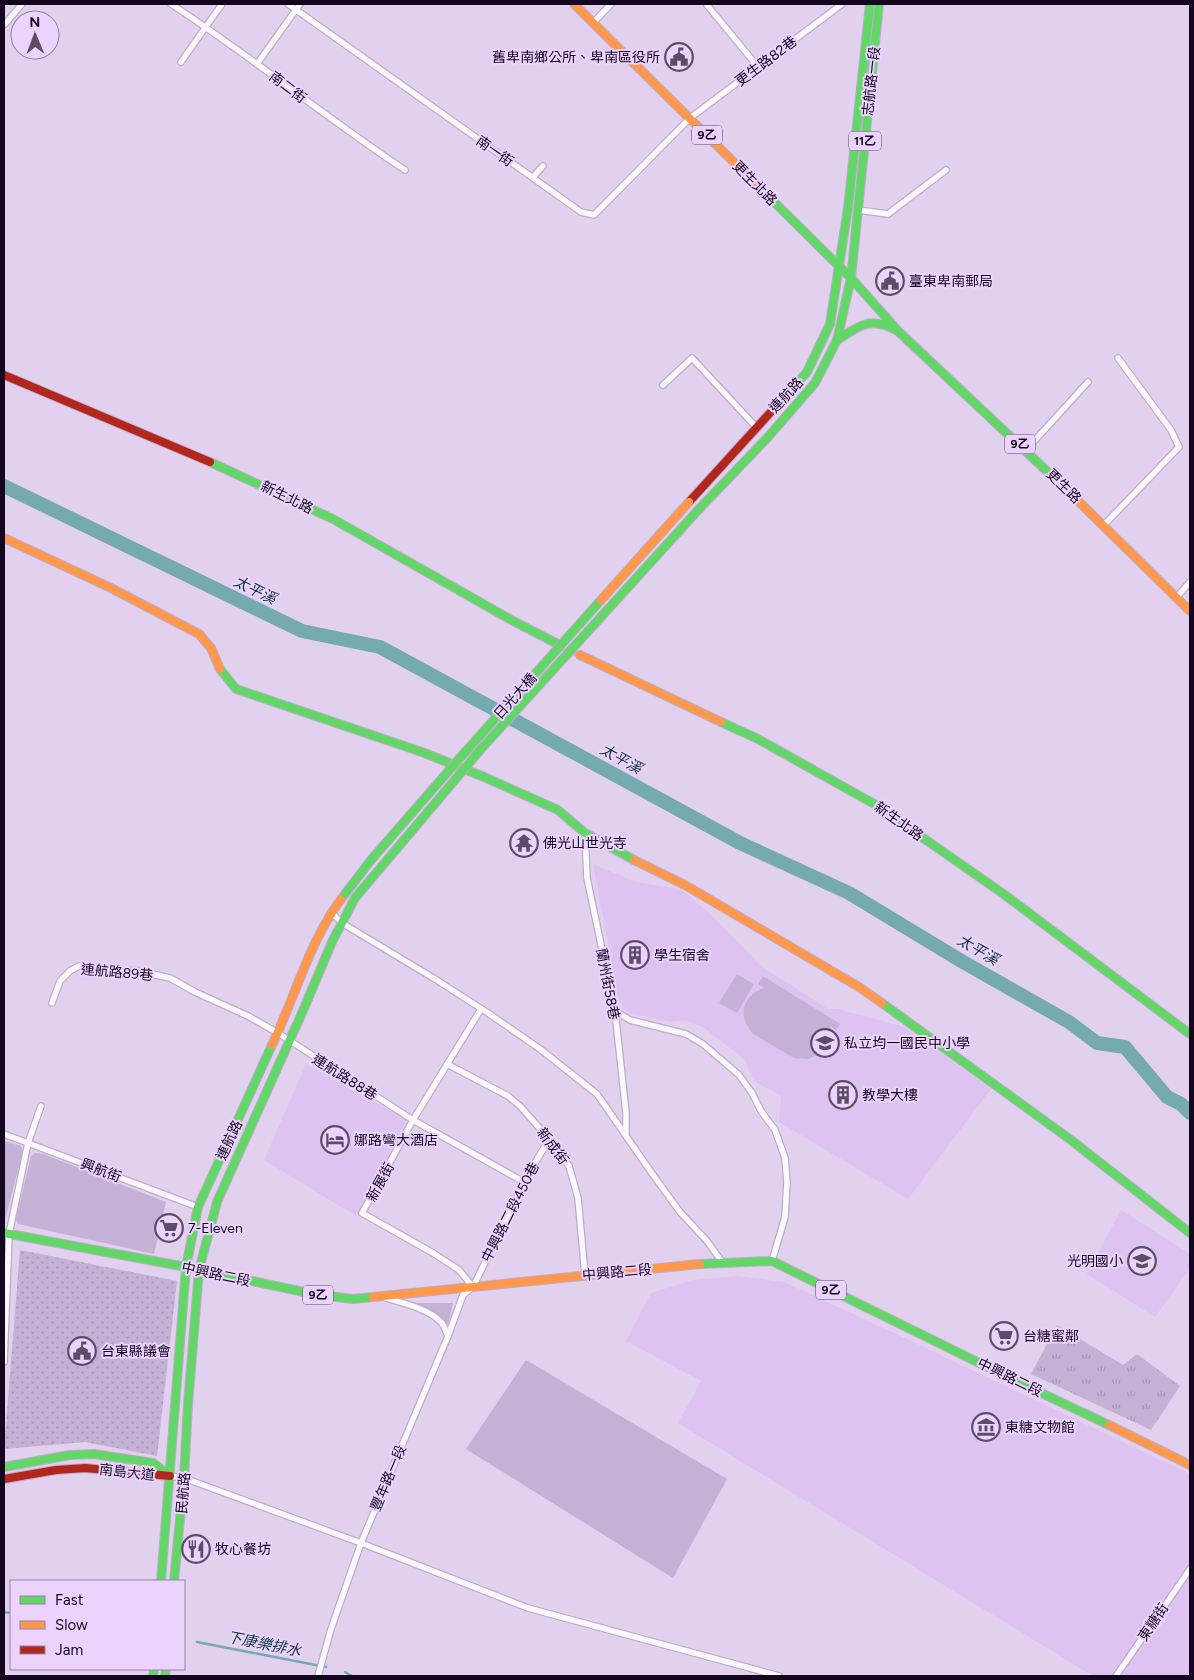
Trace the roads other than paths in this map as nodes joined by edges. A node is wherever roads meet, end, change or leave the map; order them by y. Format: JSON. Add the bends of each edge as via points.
{"nodes":[{"id":1,"x":22,"y":4,"type":"edge"},
{"id":2,"x":171,"y":4,"type":"edge"},
{"id":3,"x":222,"y":4,"type":"edge"},
{"id":4,"x":288,"y":4,"type":"edge"},
{"id":5,"x":300,"y":4,"type":"edge"},
{"id":6,"x":574,"y":4,"type":"edge"},
{"id":7,"x":611,"y":4,"type":"edge"},
{"id":8,"x":842,"y":4,"type":"edge"},
{"id":9,"x":870,"y":4,"type":"edge"},
{"id":10,"x":879,"y":4,"type":"edge"},
{"id":11,"x":707,"y":5,"type":"edge"},
{"id":12,"x":296,"y":10,"type":"junction"},
{"id":13,"x":593,"y":23,"type":"junction"},
{"id":14,"x":5,"y":24,"type":"dead end"},
{"id":15,"x":206,"y":26,"type":"junction"},
{"id":16,"x":181,"y":62,"type":"dead end"},
{"id":17,"x":257,"y":64,"type":"junction"},
{"id":18,"x":758,"y":67,"type":"junction"},
{"id":19,"x":690,"y":118,"type":"junction"},
{"id":20,"x":543,"y":166,"type":"dead end"},
{"id":21,"x":405,"y":170,"type":"dead end"},
{"id":22,"x":946,"y":170,"type":"dead end"},
{"id":23,"x":533,"y":178,"type":"junction"},
{"id":24,"x":858,"y":210,"type":"junction"},
{"id":25,"x":840,"y":266,"type":"junction"},
{"id":26,"x":851,"y":278,"type":"junction"},
{"id":27,"x":899,"y":332,"type":"junction"},
{"id":28,"x":837,"y":340,"type":"junction"},
{"id":29,"x":1118,"y":358,"type":"dead end"},
{"id":30,"x":4,"y":375,"type":"edge"},
{"id":31,"x":799,"y":381,"type":"junction"},
{"id":32,"x":1088,"y":382,"type":"dead end"},
{"id":33,"x":663,"y":386,"type":"dead end"},
{"id":34,"x":807,"y":392,"type":"junction"},
{"id":35,"x":756,"y":427,"type":"junction"},
{"id":36,"x":1026,"y":450,"type":"junction"},
{"id":37,"x":689,"y":502,"type":"joint"},
{"id":38,"x":700,"y":508,"type":"joint"},
{"id":39,"x":1104,"y":525,"type":"junction"},
{"id":40,"x":4,"y":538,"type":"edge"},
{"id":41,"x":1190,"y":582,"type":"edge"},
{"id":42,"x":1176,"y":598,"type":"junction"},
{"id":43,"x":1190,"y":611,"type":"edge"},
{"id":44,"x":558,"y":644,"type":"tunnel mouth"},
{"id":45,"x":580,"y":655,"type":"tunnel mouth"},
{"id":46,"x":585,"y":833,"type":"junction"},
{"id":47,"x":345,"y":894,"type":"joint"},
{"id":48,"x":355,"y":898,"type":"joint"},
{"id":49,"x":331,"y":912,"type":"junction"},
{"id":50,"x":342,"y":923,"type":"junction"},
{"id":51,"x":52,"y":1003,"type":"dead end"},
{"id":52,"x":482,"y":1009,"type":"junction"},
{"id":53,"x":615,"y":1012,"type":"junction"},
{"id":54,"x":278,"y":1033,"type":"junction"},
{"id":55,"x":1190,"y":1034,"type":"edge"},
{"id":56,"x":289,"y":1041,"type":"junction"},
{"id":57,"x":447,"y":1064,"type":"junction"},
{"id":58,"x":41,"y":1106,"type":"dead end"},
{"id":59,"x":414,"y":1120,"type":"junction"},
{"id":60,"x":234,"y":1130,"type":"junction"},
{"id":61,"x":4,"y":1134,"type":"edge"},
{"id":62,"x":626,"y":1135,"type":"junction"},
{"id":63,"x":246,"y":1136,"type":"junction"},
{"id":64,"x":549,"y":1139,"type":"junction"},
{"id":65,"x":28,"y":1143,"type":"junction"},
{"id":66,"x":524,"y":1182,"type":"junction"},
{"id":67,"x":198,"y":1207,"type":"junction"},
{"id":68,"x":1190,"y":1233,"type":"edge"},
{"id":69,"x":6,"y":1234,"type":"edge"},
{"id":70,"x":772,"y":1261,"type":"junction"},
{"id":71,"x":722,"y":1262,"type":"junction"},
{"id":72,"x":186,"y":1267,"type":"junction"},
{"id":73,"x":199,"y":1270,"type":"junction"},
{"id":74,"x":585,"y":1275,"type":"junction"},
{"id":75,"x":473,"y":1287,"type":"junction"},
{"id":76,"x":384,"y":1297,"type":"junction"},
{"id":77,"x":448,"y":1336,"type":"junction"},
{"id":78,"x":4,"y":1362,"type":"edge"},
{"id":79,"x":174,"y":1404,"type":"joint"},
{"id":80,"x":188,"y":1404,"type":"joint"},
{"id":81,"x":1190,"y":1465,"type":"edge"},
{"id":82,"x":4,"y":1467,"type":"edge"},
{"id":83,"x":170,"y":1476,"type":"junction"},
{"id":84,"x":184,"y":1478,"type":"junction"},
{"id":85,"x":4,"y":1479,"type":"edge"},
{"id":86,"x":361,"y":1543,"type":"junction"},
{"id":87,"x":1190,"y":1569,"type":"edge"},
{"id":88,"x":161,"y":1580,"type":"edge"},
{"id":89,"x":174,"y":1580,"type":"edge"},
{"id":90,"x":318,"y":1676,"type":"edge"},
{"id":91,"x":779,"y":1676,"type":"edge"},
{"id":92,"x":1116,"y":1676,"type":"edge"}],
"edges":[{"from":1,"to":14,"type":"street"},
{"from":2,"to":15,"type":"street","name":"南二街"},
{"from":3,"to":15,"type":"street"},
{"from":4,"to":12,"type":"street","name":"南一街"},
{"from":5,"to":12,"type":"street"},
{"from":6,"to":13,"type":"street","name":"更生北路","number":"9乙"},
{"from":7,"to":13,"type":"street"},
{"from":8,"to":18,"type":"street","name":"更生路82巷"},
{"from":9,"to":25,"type":"street","name":"志航路一段","number":"11乙"},
{"from":10,"to":24,"type":"street","name":"志航路一段","number":"11乙"},
{"from":11,"to":18,"type":"street"},
{"from":12,"to":17,"type":"street"},
{"from":12,"to":23,"type":"street","name":"南一街"},
{"from":13,"to":19,"type":"street","name":"更生北路","number":"9乙"},
{"from":15,"to":16,"type":"street"},
{"from":15,"to":17,"type":"street","name":"南二街"},
{"from":17,"to":21,"type":"street","name":"南二街"},
{"from":18,"to":19,"type":"street","name":"更生路82巷"},
{"from":19,"to":23,"type":"street","name":"南一街","via":[[594,215],[581,212]]},
{"from":19,"to":25,"type":"street","name":"更生北路","number":"9乙"},
{"from":20,"to":23,"type":"street"},
{"from":22,"to":24,"type":"street","via":[[888,214]]},
{"from":24,"to":26,"type":"street","name":"志航路一段","number":"11乙"},
{"from":25,"to":26,"type":"street","name":"更生北路","number":"9乙"},
{"from":25,"to":31,"type":"street","name":"連航路","via":[[830,324],[807,372]]},
{"from":26,"to":27,"type":"street","name":"更生路","number":"9乙"},
{"from":26,"to":28,"type":"street","name":"連航路"},
{"from":27,"to":28,"type":"street","via":[[882,323],[867,324]]},
{"from":27,"to":36,"type":"street","name":"更生路","number":"9乙"},
{"from":28,"to":34,"type":"street","name":"連航路","via":[[825,366]]},
{"from":29,"to":39,"type":"street","via":[[1171,430],[1179,447]]},
{"from":30,"to":44,"type":"street","name":"新生北路","via":[[175,446],[332,519]]},
{"from":31,"to":34,"type":"street"},
{"from":31,"to":35,"type":"street","name":"連航路"},
{"from":32,"to":36,"type":"street"},
{"from":33,"to":35,"type":"street","via":[[692,358]]},
{"from":34,"to":38,"type":"street","name":"連航路"},
{"from":35,"to":37,"type":"street","name":"連航路"},
{"from":36,"to":39,"type":"street","name":"更生路","number":"9乙"},
{"from":37,"to":47,"type":"street","name":"日光大橋","bridge":true,"via":[[459,759]]},
{"from":38,"to":48,"type":"street","name":"日光大橋","bridge":true,"via":[[460,772]]},
{"from":39,"to":42,"type":"street","name":"更生路","number":"9乙"},
{"from":40,"to":46,"type":"street","via":[[111,588],[198,634],[211,648],[219,667],[236,689],[422,752],[484,777],[558,810]]},
{"from":41,"to":42,"type":"street"},
{"from":42,"to":43,"type":"street","name":"更生路","number":"9乙"},
{"from":45,"to":55,"type":"street","name":"新生北路","via":[[758,739],[876,805],[1012,900]]},
{"from":46,"to":53,"type":"street","name":"蘭州街58巷","via":[[587,878]]},
{"from":46,"to":68,"type":"street","via":[[685,885],[859,987],[1071,1140]]},
{"from":47,"to":49,"type":"street","name":"連航路"},
{"from":48,"to":50,"type":"street","name":"連航路"},
{"from":49,"to":50,"type":"street"},
{"from":49,"to":54,"type":"street","name":"連航路"},
{"from":50,"to":52,"type":"street"},
{"from":50,"to":56,"type":"street","name":"連航路"},
{"from":51,"to":54,"type":"street","name":"連航路89巷","via":[[60,981],[79,966],[138,971],[170,978]]},
{"from":52,"to":57,"type":"street","name":"新展街"},
{"from":52,"to":62,"type":"street","via":[[540,1048],[597,1094]]},
{"from":53,"to":62,"type":"street","name":"蘭州街58巷"},
{"from":53,"to":70,"type":"street","via":[[630,1020],[686,1034],[703,1044],[739,1075],[752,1093],[775,1130],[785,1158],[785,1216]]},
{"from":54,"to":56,"type":"street","name":"連航路88巷"},
{"from":54,"to":60,"type":"street","name":"連航路"},
{"from":56,"to":59,"type":"street","name":"連航路88巷"},
{"from":56,"to":63,"type":"street","name":"連航路"},
{"from":57,"to":59,"type":"street","name":"新展街"},
{"from":57,"to":64,"type":"street","name":"新成街","via":[[508,1096]]},
{"from":58,"to":65,"type":"street"},
{"from":59,"to":66,"type":"street","name":"連航路88巷"},
{"from":59,"to":75,"type":"street","name":"新展街","via":[[362,1213],[459,1270]]},
{"from":60,"to":63,"type":"street"},
{"from":60,"to":67,"type":"street","name":"連航路"},
{"from":61,"to":65,"type":"street","name":"興航街"},
{"from":62,"to":71,"type":"street","via":[[674,1204]]},
{"from":63,"to":73,"type":"street","name":"連航路","via":[[216,1202]]},
{"from":64,"to":66,"type":"street","name":"中興路二段450巷"},
{"from":64,"to":74,"type":"street","name":"新成街","via":[[569,1166],[578,1198]]},
{"from":65,"to":67,"type":"street","name":"興航街"},
{"from":65,"to":69,"type":"street"},
{"from":66,"to":75,"type":"street","name":"中興路二段450巷"},
{"from":67,"to":72,"type":"street","name":"連航路"},
{"from":69,"to":72,"type":"street","name":"中興路二段","number":"9乙"},
{"from":69,"to":78,"type":"street"},
{"from":70,"to":71,"type":"street","name":"中興路二段","number":"9乙"},
{"from":70,"to":81,"type":"street","name":"中興路二段","number":"9乙"},
{"from":71,"to":74,"type":"street","name":"中興路二段","number":"9乙"},
{"from":72,"to":73,"type":"street","name":"中興路二段","number":"9乙"},
{"from":72,"to":79,"type":"street","name":"連航路"},
{"from":73,"to":76,"type":"street","name":"中興路二段","number":"9乙","via":[[313,1294],[353,1299]]},
{"from":73,"to":80,"type":"street","name":"連航路"},
{"from":74,"to":75,"type":"street","name":"中興路二段","number":"9乙"},
{"from":75,"to":76,"type":"street","name":"中興路二段","number":"9乙"},
{"from":75,"to":77,"type":"street","name":"豐年路一段","via":[[463,1295]]},
{"from":76,"to":77,"type":"street","via":[[430,1315],[441,1322]]},
{"from":77,"to":86,"type":"street","name":"豐年路一段"},
{"from":79,"to":83,"type":"street","name":"民航路"},
{"from":80,"to":84,"type":"street","name":"民航路"},
{"from":82,"to":83,"type":"street","name":"南島大道","via":[[94,1454],[153,1463]]},
{"from":83,"to":84,"type":"street"},
{"from":83,"to":85,"type":"street","name":"南島大道","via":[[105,1468],[72,1468]]},
{"from":83,"to":88,"type":"street","name":"民航路"},
{"from":84,"to":86,"type":"street"},
{"from":84,"to":89,"type":"street","name":"民航路"},
{"from":86,"to":90,"type":"street","name":"豐年路一段"},
{"from":86,"to":91,"type":"street","via":[[528,1608]]},
{"from":87,"to":92,"type":"street","name":"東糖街"}]}
